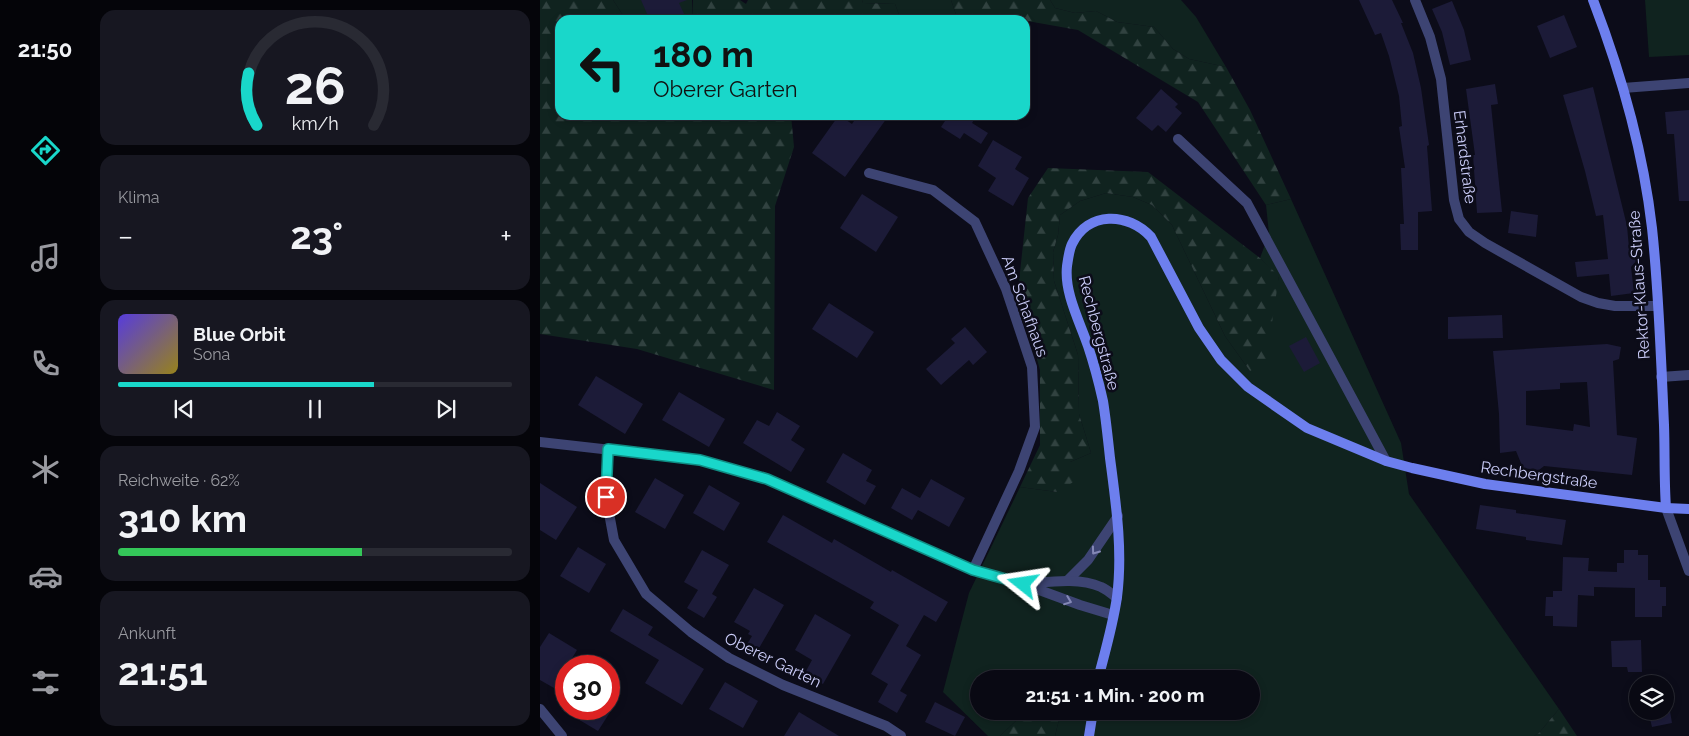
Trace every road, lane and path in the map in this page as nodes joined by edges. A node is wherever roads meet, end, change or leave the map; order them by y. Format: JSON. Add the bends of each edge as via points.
{"nodes":[{"id":1,"x":1415,"y":0,"type":"edge"},
{"id":2,"x":1593,"y":0,"type":"edge"},
{"id":3,"x":1689,"y":83,"type":"edge"},
{"id":4,"x":1623,"y":88,"type":"junction"},
{"id":5,"x":1178,"y":139,"type":"dead end"},
{"id":6,"x":868,"y":173,"type":"dead end"},
{"id":7,"x":1657,"y":306,"type":"junction"},
{"id":8,"x":1689,"y":375,"type":"edge"},
{"id":9,"x":1661,"y":377,"type":"junction"},
{"id":10,"x":540,"y":442,"type":"edge"},
{"id":11,"x":608,"y":449,"type":"junction"},
{"id":12,"x":1386,"y":461,"type":"junction"},
{"id":13,"x":1666,"y":508,"type":"junction"},
{"id":14,"x":1689,"y":509,"type":"edge"},
{"id":15,"x":1118,"y":516,"type":"junction"},
{"id":16,"x":973,"y":570,"type":"junction"},
{"id":17,"x":1689,"y":571,"type":"edge"},
{"id":18,"x":1067,"y":582,"type":"junction"},
{"id":19,"x":1023,"y":584,"type":"junction"},
{"id":20,"x":1116,"y":598,"type":"junction"},
{"id":21,"x":1113,"y":615,"type":"junction"},
{"id":22,"x":1100,"y":670,"type":"edge"},
{"id":23,"x":540,"y":709,"type":"edge"},
{"id":24,"x":1092,"y":720,"type":"edge"},
{"id":25,"x":562,"y":736,"type":"edge"},
{"id":26,"x":901,"y":736,"type":"edge"},
{"id":27,"x":1089,"y":736,"type":"edge"}],
"edges":[{"from":1,"to":7,"type":"street","name":"Erhardstraße","via":[[1430,37],[1441,80],[1458,220],[1485,243],[1581,297],[1615,306]]},
{"from":2,"to":4,"type":"main road","name":"Rektor-Klaus-Straße"},
{"from":3,"to":4,"type":"street"},
{"from":4,"to":7,"type":"main road","name":"Rektor-Klaus-Straße","via":[[1652,228]]},
{"from":5,"to":12,"type":"street","via":[[1247,203]]},
{"from":6,"to":16,"type":"street","name":"Am Schafhaus","via":[[933,190],[975,222],[1006,289],[1032,367],[1035,427],[1019,471]]},
{"from":7,"to":9,"type":"main road","name":"Rektor-Klaus-Straße"},
{"from":8,"to":9,"type":"street"},
{"from":9,"to":13,"type":"main road","name":"Rektor-Klaus-Straße"},
{"from":10,"to":11,"type":"street"},
{"from":11,"to":16,"type":"street","via":[[700,460],[767,479]]},
{"from":11,"to":26,"type":"street","name":"Oberer Garten","via":[[606,497],[614,540],[646,594],[690,632],[729,658],[783,685],[886,726]]},
{"from":12,"to":13,"type":"main road","name":"Rechbergstraße","via":[[1485,484]]},
{"from":12,"to":15,"type":"main road","name":"Rechbergstraße","via":[[1307,428],[1248,387],[1221,360],[1199,328],[1151,237],[1133,223],[1106,218],[1093,223],[1071,245],[1067,281],[1103,402]]},
{"from":13,"to":14,"type":"main road","name":"Rechbergstraße"},
{"from":13,"to":17,"type":"street","name":"Rektor-Klaus-Straße"},
{"from":15,"to":18,"type":"street","one_way":true,"via":[[1088,560]]},
{"from":15,"to":20,"type":"main road","name":"Rechbergstraße"},
{"from":16,"to":19,"type":"street"},
{"from":18,"to":19,"type":"street"},
{"from":18,"to":20,"type":"street","via":[[1092,584]]},
{"from":19,"to":21,"type":"street","one_way":true},
{"from":20,"to":21,"type":"main road","name":"Rechbergstraße"},
{"from":21,"to":22,"type":"main road","name":"Rechbergstraße"},
{"from":23,"to":25,"type":"street"},
{"from":24,"to":27,"type":"main road"}]}
